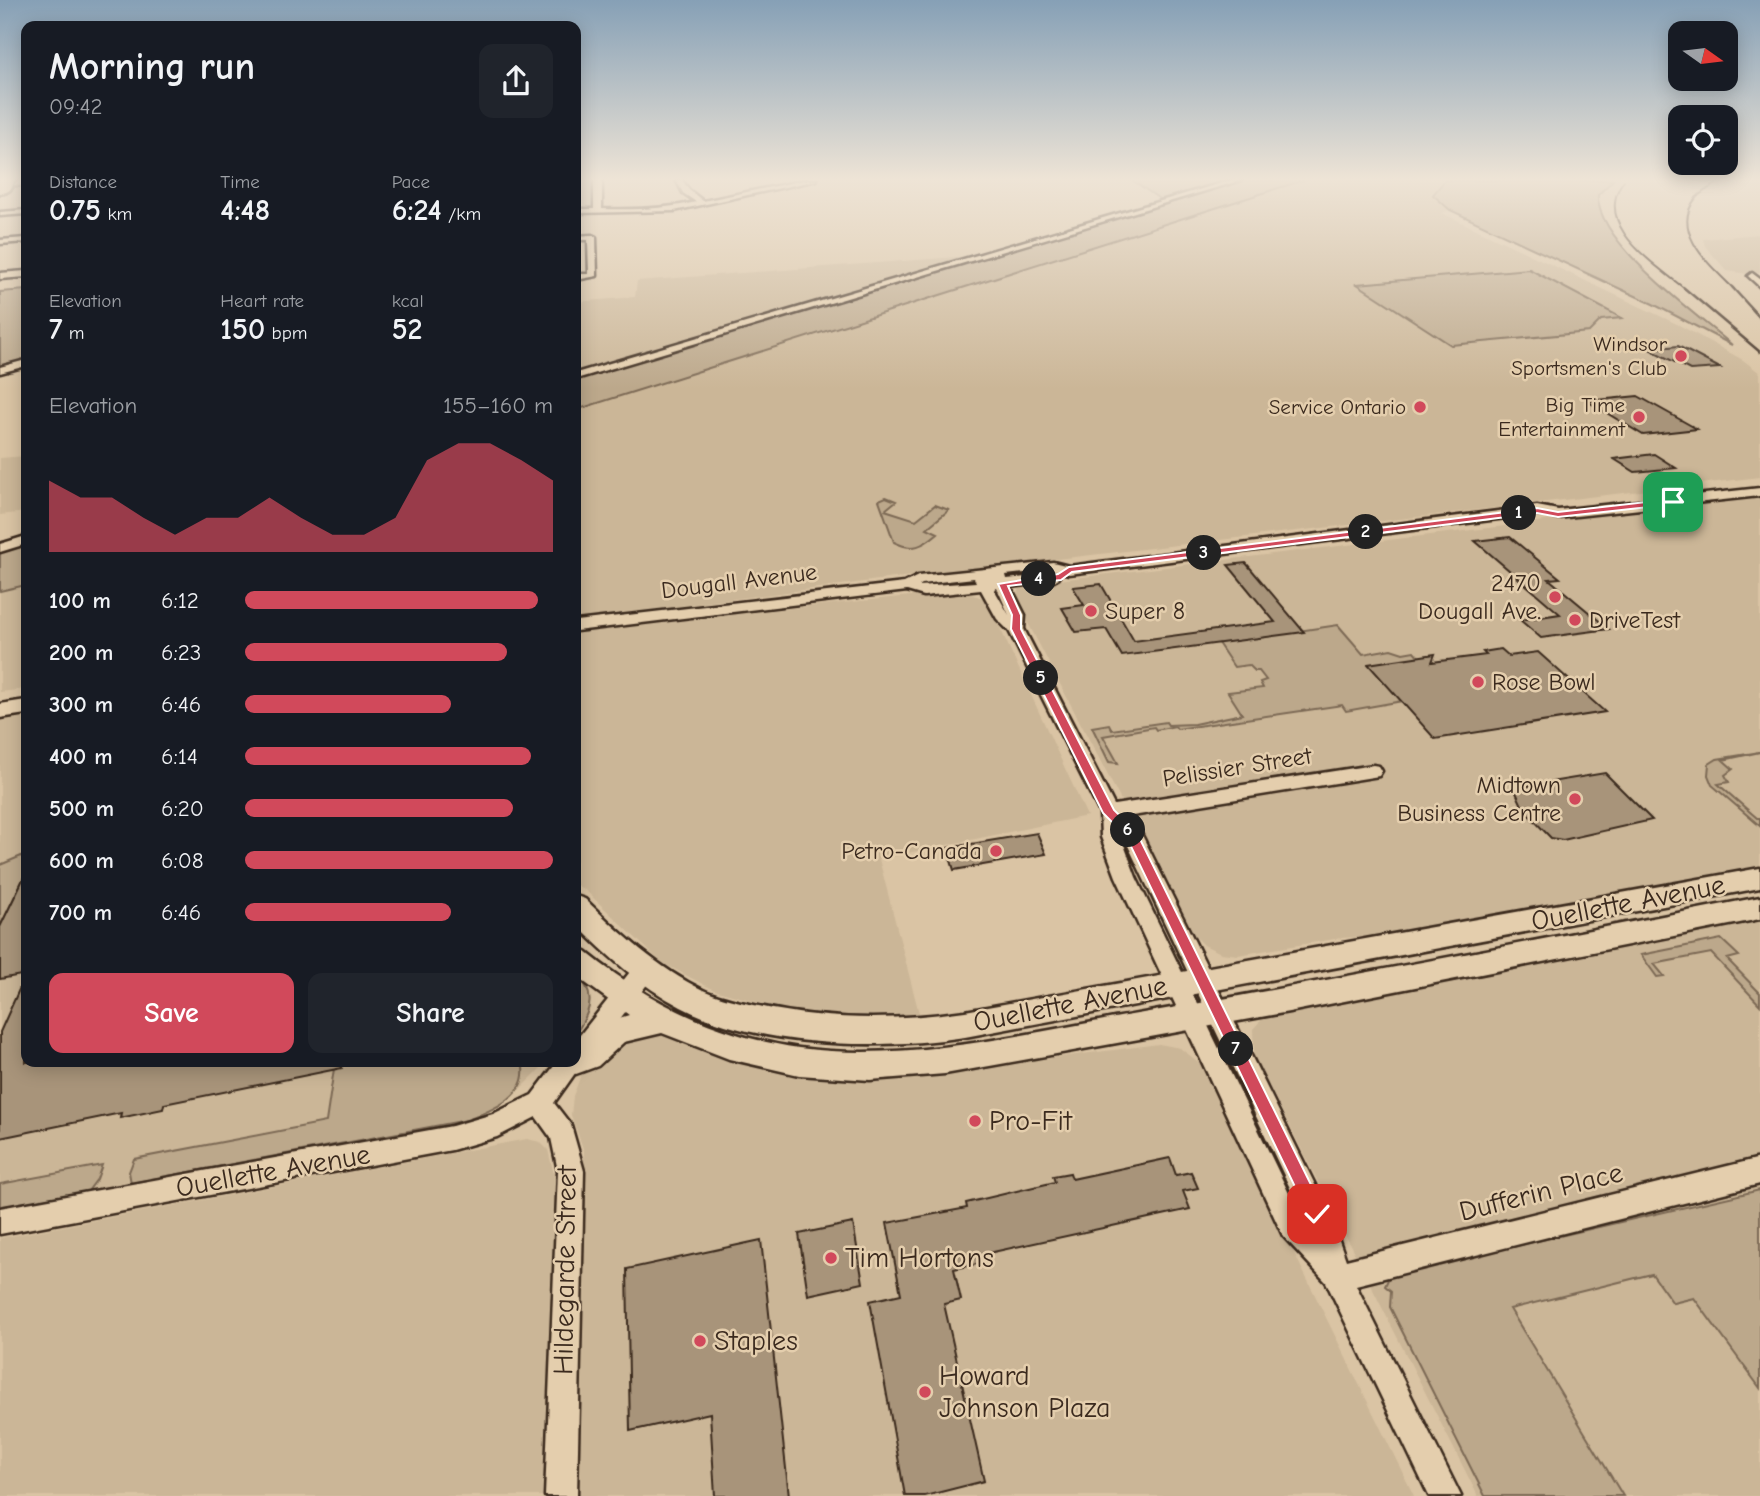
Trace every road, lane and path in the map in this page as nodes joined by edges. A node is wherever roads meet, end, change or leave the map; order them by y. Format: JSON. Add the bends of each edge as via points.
{"nodes":[{"id":1,"x":593,"y":250,"type":"edge"},
{"id":2,"x":1002,"y":250,"type":"edge"},
{"id":3,"x":21,"y":274,"type":"edge"},
{"id":4,"x":0,"y":276,"type":"edge"},
{"id":5,"x":1756,"y":276,"type":"edge"},
{"id":6,"x":581,"y":277,"type":"edge"},
{"id":7,"x":1760,"y":284,"type":"edge"},
{"id":8,"x":21,"y":364,"type":"edge"},
{"id":9,"x":0,"y":370,"type":"edge"},
{"id":10,"x":581,"y":375,"type":"edge"},
{"id":11,"x":1760,"y":482,"type":"edge"},
{"id":12,"x":1760,"y":492,"type":"edge"},
{"id":13,"x":1537,"y":510,"type":"junction"},
{"id":14,"x":21,"y":542,"type":"edge"},
{"id":15,"x":0,"y":548,"type":"edge"},
{"id":16,"x":1000,"y":578,"type":"junction"},
{"id":17,"x":982,"y":580,"type":"junction"},
{"id":18,"x":581,"y":625,"type":"edge"},
{"id":19,"x":1016,"y":629,"type":"junction"},
{"id":20,"x":21,"y":694,"type":"edge"},
{"id":21,"x":0,"y":696,"type":"edge"},
{"id":22,"x":21,"y":709,"type":"edge"},
{"id":23,"x":0,"y":711,"type":"edge"},
{"id":24,"x":1373,"y":771,"type":"dead end"},
{"id":25,"x":1110,"y":813,"type":"junction"},
{"id":26,"x":1760,"y":878,"type":"edge"},
{"id":27,"x":1760,"y":908,"type":"edge"},
{"id":28,"x":581,"y":912,"type":"edge"},
{"id":29,"x":581,"y":964,"type":"edge"},
{"id":30,"x":645,"y":970,"type":"junction"},
{"id":31,"x":1189,"y":981,"type":"junction"},
{"id":32,"x":622,"y":998,"type":"junction"},
{"id":33,"x":1206,"y":1015,"type":"junction"},
{"id":34,"x":665,"y":1019,"type":"junction"},
{"id":35,"x":581,"y":1051,"type":"edge"},
{"id":36,"x":581,"y":1058,"type":"edge"},
{"id":37,"x":568,"y":1067,"type":"edge"},
{"id":38,"x":540,"y":1103,"type":"junction"},
{"id":39,"x":1760,"y":1171,"type":"edge"},
{"id":40,"x":0,"y":1221,"type":"edge"},
{"id":41,"x":1337,"y":1276,"type":"junction"},
{"id":42,"x":561,"y":1496,"type":"edge"},
{"id":43,"x":1445,"y":1496,"type":"edge"}],
"edges":[{"from":1,"to":6,"type":"street","via":[[593,276]]},
{"from":2,"to":10,"type":"street"},
{"from":3,"to":4,"type":"street"},
{"from":5,"to":7,"type":"street"},
{"from":8,"to":9,"type":"street"},
{"from":11,"to":13,"type":"street","name":"Dougall Avenue","via":[[1546,505]]},
{"from":12,"to":13,"type":"street","name":"Dougall Avenue","via":[[1558,514]]},
{"from":13,"to":16,"type":"street","name":"Dougall Avenue","via":[[1069,570],[1061,577]]},
{"from":14,"to":15,"type":"street"},
{"from":16,"to":17,"type":"street","name":"Dougall Avenue"},
{"from":16,"to":19,"type":"street","via":[[1017,615]]},
{"from":17,"to":18,"type":"street","name":"Dougall Avenue","via":[[924,592],[908,587]]},
{"from":17,"to":19,"type":"street","via":[[1002,616]]},
{"from":19,"to":25,"type":"street"},
{"from":20,"to":21,"type":"main road"},
{"from":22,"to":23,"type":"main road"},
{"from":24,"to":25,"type":"street","name":"Pelissier Street"},
{"from":25,"to":31,"type":"street","via":[[1111,838],[1126,877]]},
{"from":26,"to":31,"type":"main road","name":"Ouellette Avenue"},
{"from":27,"to":33,"type":"main road","name":"Ouellette Avenue"},
{"from":28,"to":30,"type":"main road","name":"Ouellette Avenue"},
{"from":29,"to":32,"type":"main road","name":"Ouellette Avenue"},
{"from":30,"to":31,"type":"main road","name":"Ouellette Avenue","via":[[694,999],[746,1016],[807,1029],[867,1034],[954,1026]]},
{"from":30,"to":32,"type":"street"},
{"from":31,"to":33,"type":"street"},
{"from":32,"to":34,"type":"main road","name":"Ouellette Avenue"},
{"from":32,"to":35,"type":"street"},
{"from":33,"to":34,"type":"main road","name":"Ouellette Avenue","via":[[907,1065],[831,1065],[776,1057]]},
{"from":33,"to":41,"type":"street","via":[[1292,1227]]},
{"from":34,"to":36,"type":"main road","via":[[617,1031]]},
{"from":37,"to":38,"type":"street"},
{"from":38,"to":40,"type":"street","name":"Ouellette Avenue","via":[[497,1125],[452,1138]]},
{"from":38,"to":42,"type":"street","name":"Hildegarde Street","via":[[562,1133],[571,1171]]},
{"from":39,"to":41,"type":"street","name":"Dufferin Place"},
{"from":41,"to":43,"type":"street"}]}
